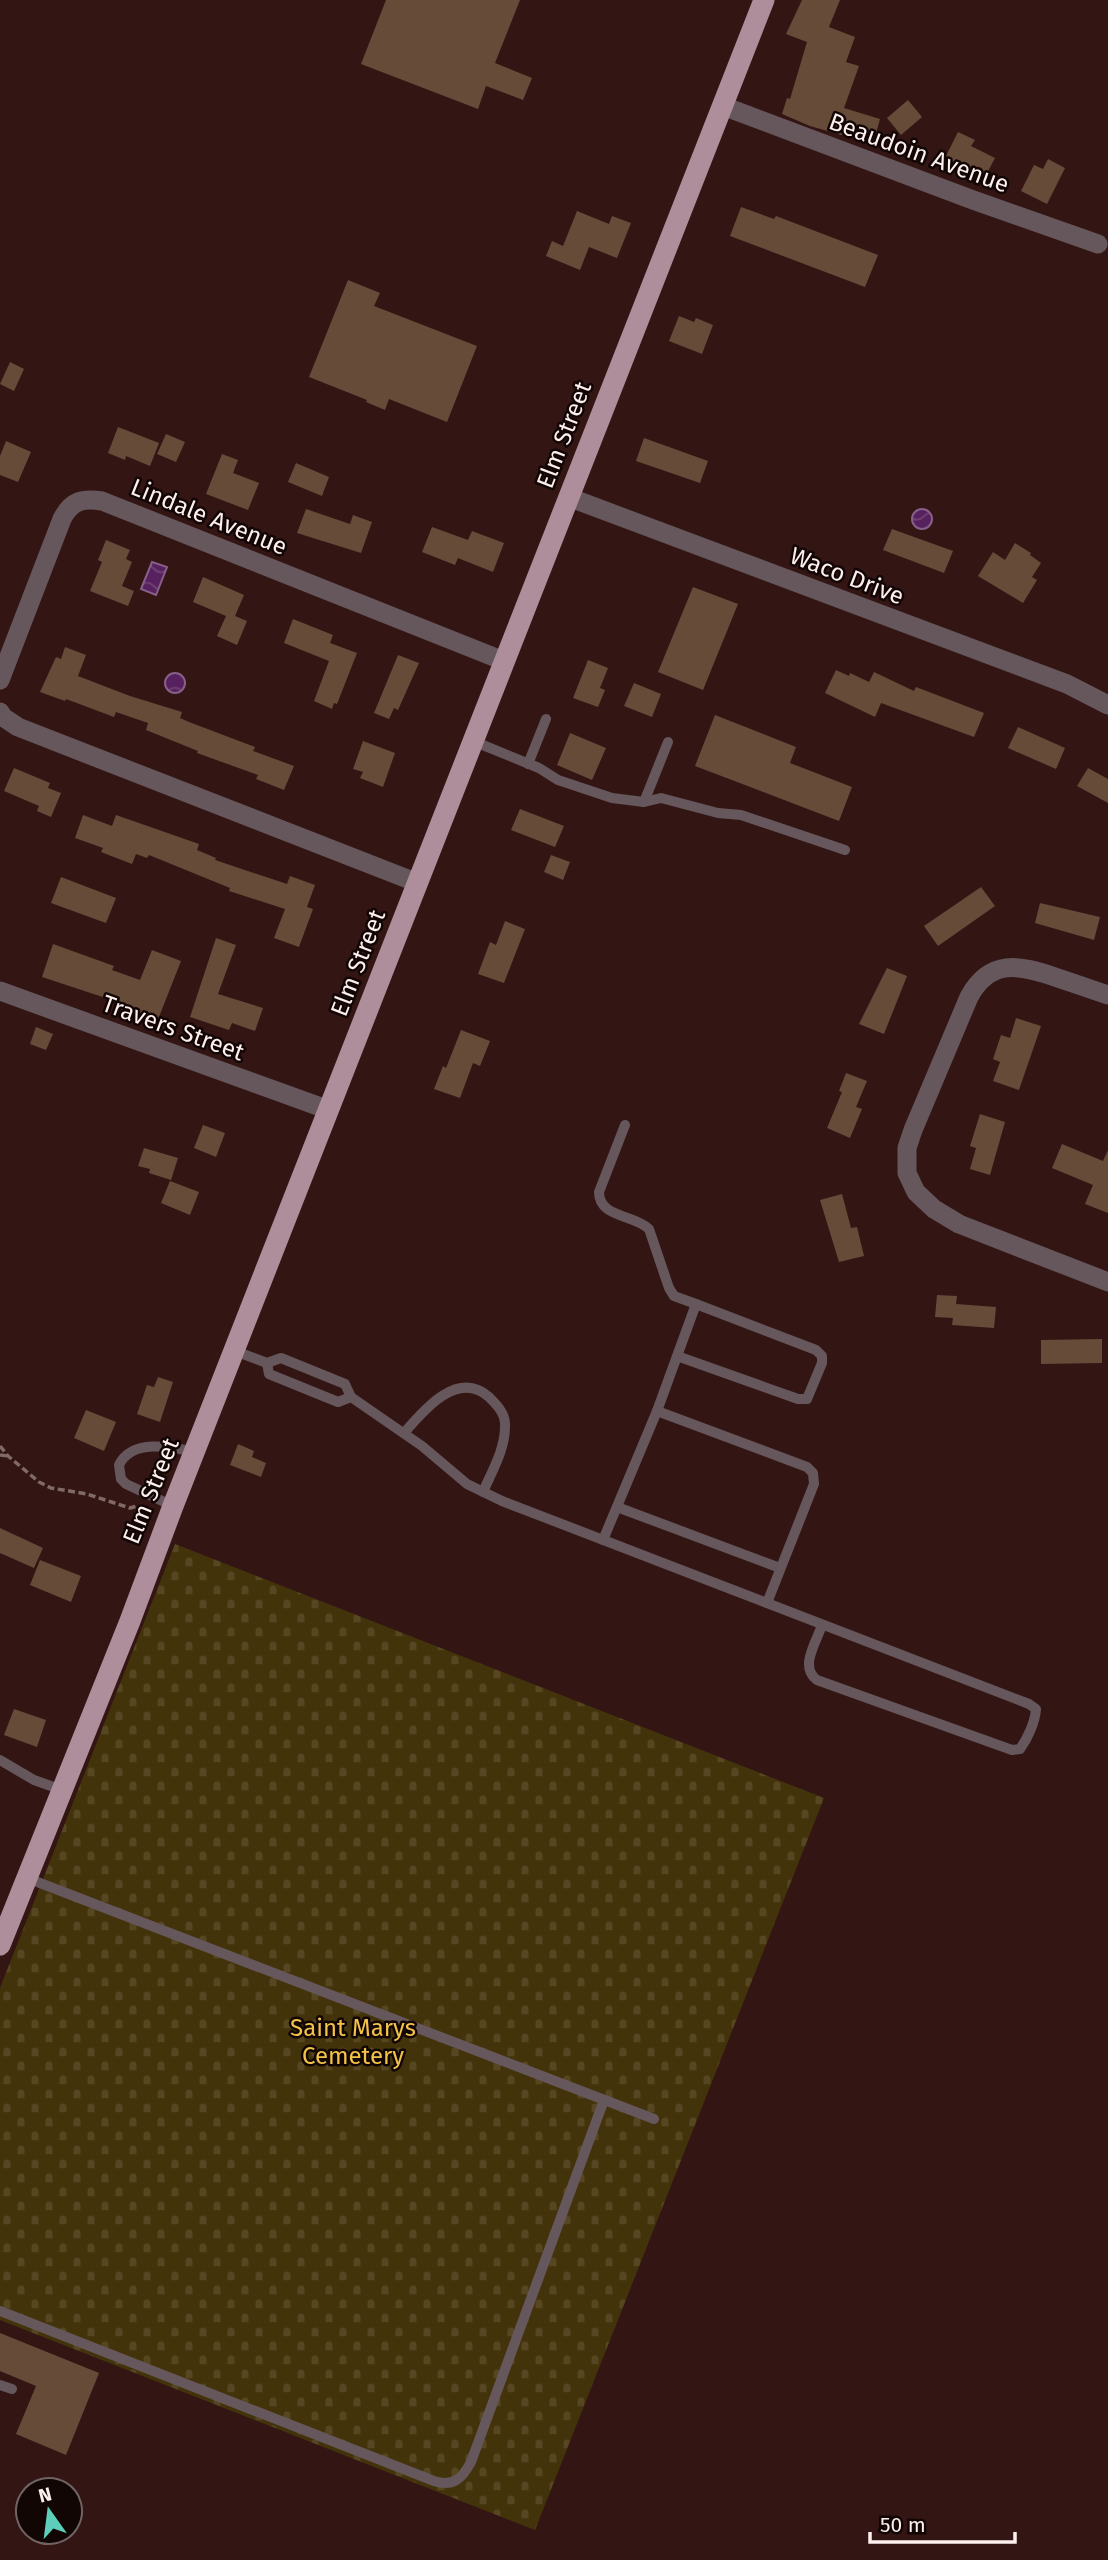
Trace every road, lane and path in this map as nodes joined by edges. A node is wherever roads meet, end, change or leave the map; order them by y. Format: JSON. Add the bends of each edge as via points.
{"nodes":[{"id":1,"x":764,"y":0,"type":"edge"},
{"id":2,"x":723,"y":106,"type":"junction"},
{"id":3,"x":1098,"y":244,"type":"dead end"},
{"id":4,"x":568,"y":497,"type":"junction"},
{"id":5,"x":504,"y":661,"type":"junction"},
{"id":6,"x":0,"y":680,"type":"edge"},
{"id":7,"x":1108,"y":705,"type":"edge"},
{"id":8,"x":0,"y":712,"type":"edge"},
{"id":9,"x":546,"y":719,"type":"dead end"},
{"id":10,"x":473,"y":741,"type":"junction"},
{"id":11,"x":668,"y":742,"type":"dead end"},
{"id":12,"x":528,"y":764,"type":"junction"},
{"id":13,"x":644,"y":802,"type":"junction"},
{"id":14,"x":845,"y":850,"type":"dead end"},
{"id":15,"x":418,"y":883,"type":"junction"},
{"id":16,"x":0,"y":991,"type":"edge"},
{"id":17,"x":1108,"y":995,"type":"edge"},
{"id":18,"x":329,"y":1110,"type":"junction"},
{"id":19,"x":625,"y":1125,"type":"dead end"},
{"id":20,"x":1108,"y":1282,"type":"edge"},
{"id":21,"x":696,"y":1304,"type":"junction"},
{"id":22,"x":235,"y":1351,"type":"junction"},
{"id":23,"x":677,"y":1356,"type":"junction"},
{"id":24,"x":267,"y":1363,"type":"junction"},
{"id":25,"x":351,"y":1397,"type":"junction"},
{"id":26,"x":657,"y":1411,"type":"junction"},
{"id":27,"x":404,"y":1433,"type":"junction"},
{"id":28,"x":0,"y":1446,"type":"edge"},
{"id":29,"x":195,"y":1452,"type":"junction"},
{"id":30,"x":0,"y":1455,"type":"edge"},
{"id":31,"x":8,"y":1456,"type":"junction"},
{"id":32,"x":484,"y":1492,"type":"junction"},
{"id":33,"x":150,"y":1497,"type":"junction"},
{"id":34,"x":173,"y":1506,"type":"junction"},
{"id":35,"x":617,"y":1507,"type":"junction"},
{"id":36,"x":603,"y":1540,"type":"junction"},
{"id":37,"x":780,"y":1568,"type":"junction"},
{"id":38,"x":767,"y":1603,"type":"junction"},
{"id":39,"x":822,"y":1625,"type":"junction"},
{"id":40,"x":0,"y":1760,"type":"edge"},
{"id":41,"x":62,"y":1790,"type":"junction"},
{"id":42,"x":27,"y":1878,"type":"junction"},
{"id":43,"x":0,"y":1945,"type":"edge"},
{"id":44,"x":604,"y":2100,"type":"junction"},
{"id":45,"x":654,"y":2119,"type":"dead end"},
{"id":46,"x":0,"y":2311,"type":"edge"},
{"id":47,"x":0,"y":2385,"type":"edge"},
{"id":48,"x":12,"y":2389,"type":"dead end"}],
"edges":[{"from":1,"to":2,"type":"main road","name":"Elm Street"},
{"from":2,"to":3,"type":"street","name":"Beaudoin Avenue"},
{"from":2,"to":4,"type":"main road","name":"Elm Street"},
{"from":4,"to":5,"type":"main road","name":"Elm Street"},
{"from":4,"to":7,"type":"street","name":"Waco Drive","via":[[1067,684]]},
{"from":5,"to":6,"type":"street","name":"Lindale Avenue","via":[[115,506],[83,499],[62,519]]},
{"from":5,"to":10,"type":"main road","name":"Elm Street"},
{"from":8,"to":15,"type":"street","via":[[18,727]]},
{"from":9,"to":12,"type":"lane"},
{"from":10,"to":12,"type":"lane"},
{"from":10,"to":15,"type":"main road","name":"Elm Street"},
{"from":11,"to":13,"type":"lane"},
{"from":12,"to":13,"type":"lane","via":[[558,780],[612,798]]},
{"from":13,"to":14,"type":"lane","via":[[661,798],[741,815]]},
{"from":15,"to":18,"type":"main road","name":"Elm Street"},
{"from":16,"to":18,"type":"street","name":"Travers Street"},
{"from":17,"to":20,"type":"street","via":[[1021,967],[986,975],[964,1009],[913,1130],[906,1162],[916,1192],[944,1216]]},
{"from":18,"to":22,"type":"main road","name":"Elm Street"},
{"from":19,"to":21,"type":"lane","via":[[599,1202],[649,1229],[674,1296]]},
{"from":21,"to":23,"type":"lane"},
{"from":21,"to":23,"type":"lane","via":[[816,1350],[822,1363],[807,1399],[798,1399]]},
{"from":22,"to":24,"type":"lane"},
{"from":22,"to":29,"type":"main road","name":"Elm Street"},
{"from":23,"to":26,"type":"lane"},
{"from":24,"to":25,"type":"lane","via":[[281,1358],[345,1384]]},
{"from":24,"to":25,"type":"lane","via":[[270,1374],[338,1402]]},
{"from":25,"to":27,"type":"lane"},
{"from":26,"to":35,"type":"lane"},
{"from":26,"to":37,"type":"lane","via":[[807,1467],[813,1474],[814,1484]]},
{"from":27,"to":32,"type":"lane","via":[[467,1484]]},
{"from":27,"to":32,"type":"lane","via":[[425,1408],[454,1390],[484,1393],[505,1421],[501,1449]]},
{"from":28,"to":31,"type":"path"},
{"from":29,"to":33,"type":"lane","via":[[170,1446],[127,1454],[119,1465],[121,1479]]},
{"from":29,"to":34,"type":"main road","name":"Elm Street"},
{"from":30,"to":31,"type":"path"},
{"from":31,"to":33,"type":"path","via":[[51,1488],[130,1508]]},
{"from":32,"to":36,"type":"lane"},
{"from":33,"to":34,"type":"lane"},
{"from":34,"to":41,"type":"main road","name":"Elm Street"},
{"from":35,"to":36,"type":"lane"},
{"from":35,"to":37,"type":"lane"},
{"from":36,"to":38,"type":"lane"},
{"from":37,"to":38,"type":"lane"},
{"from":38,"to":39,"type":"lane"},
{"from":39,"to":39,"type":"lane","via":[[1029,1704],[1036,1709],[1036,1717],[1025,1743],[1012,1750],[817,1681],[807,1667]]},
{"from":40,"to":41,"type":"lane"},
{"from":41,"to":42,"type":"main road","name":"Elm Street"},
{"from":42,"to":43,"type":"main road","name":"Elm Street"},
{"from":42,"to":44,"type":"lane"},
{"from":44,"to":45,"type":"lane"},
{"from":44,"to":46,"type":"lane","via":[[471,2462],[462,2476],[449,2484]]},
{"from":47,"to":48,"type":"lane"}]}
